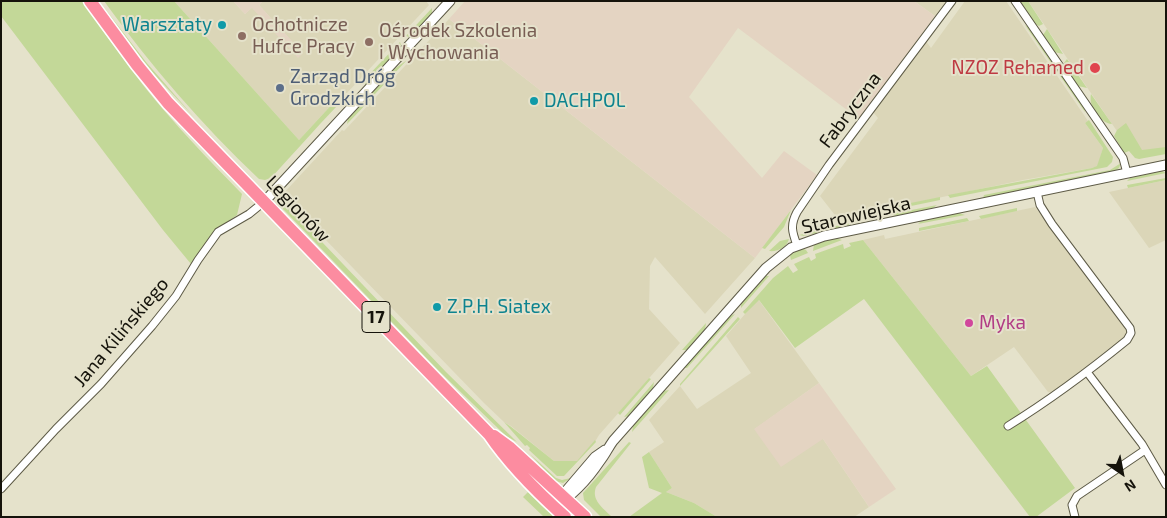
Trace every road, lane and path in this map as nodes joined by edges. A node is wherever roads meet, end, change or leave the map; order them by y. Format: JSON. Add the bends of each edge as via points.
{"nodes":[{"id":1,"x":90,"y":1,"type":"edge"},
{"id":2,"x":450,"y":1,"type":"edge"},
{"id":3,"x":952,"y":1,"type":"edge"},
{"id":4,"x":1015,"y":1,"type":"edge"},
{"id":5,"x":1166,"y":165,"type":"edge"},
{"id":6,"x":1127,"y":173,"type":"junction"},
{"id":7,"x":1037,"y":192,"type":"junction"},
{"id":8,"x":265,"y":201,"type":"junction"},
{"id":9,"x":797,"y":245,"type":"junction"},
{"id":10,"x":1087,"y":372,"type":"junction"},
{"id":11,"x":1008,"y":426,"type":"dead end"},
{"id":12,"x":489,"y":434,"type":"junction"},
{"id":13,"x":1145,"y":450,"type":"junction"},
{"id":14,"x":1166,"y":485,"type":"edge"},
{"id":15,"x":1,"y":489,"type":"edge"},
{"id":16,"x":564,"y":498,"type":"junction"},
{"id":17,"x":554,"y":508,"type":"junction"},
{"id":18,"x":565,"y":517,"type":"edge"},
{"id":19,"x":585,"y":517,"type":"edge"},
{"id":20,"x":1075,"y":517,"type":"edge"}],
"edges":[{"from":1,"to":8,"type":"highway","name":"Legionów","number":"17","via":[[161,95]]},
{"from":2,"to":8,"type":"street","name":"Jana Kilińskiego"},
{"from":3,"to":9,"type":"street","name":"Fabryczna","via":[[797,212],[791,228]]},
{"from":4,"to":6,"type":"street","via":[[1123,158]]},
{"from":5,"to":6,"type":"street","name":"Starowiejska"},
{"from":6,"to":7,"type":"street","name":"Starowiejska"},
{"from":7,"to":9,"type":"street","name":"Starowiejska","via":[[824,236]]},
{"from":7,"to":10,"type":"street","via":[[1040,205],[1052,224],[1130,328],[1127,340]]},
{"from":8,"to":12,"type":"highway","name":"Legionów","number":"17"},
{"from":8,"to":15,"type":"street","name":"Jana Kilińskiego","via":[[218,232],[152,326]]},
{"from":9,"to":16,"type":"street","name":"Starowiejska","via":[[766,268],[607,448],[595,456]]},
{"from":10,"to":11,"type":"street"},
{"from":10,"to":13,"type":"street"},
{"from":12,"to":16,"type":"highway","name":"Legionów","number":"17","via":[[509,447]]},
{"from":12,"to":17,"type":"highway","name":"Legionów","number":"17","via":[[502,454]]},
{"from":13,"to":14,"type":"street"},
{"from":13,"to":20,"type":"street","via":[[1080,493],[1072,505]]},
{"from":16,"to":17,"type":"street","name":"Starowiejska"},
{"from":16,"to":19,"type":"highway","name":"Legionów","number":"17"},
{"from":17,"to":18,"type":"highway","name":"Legionów","number":"17"}]}
